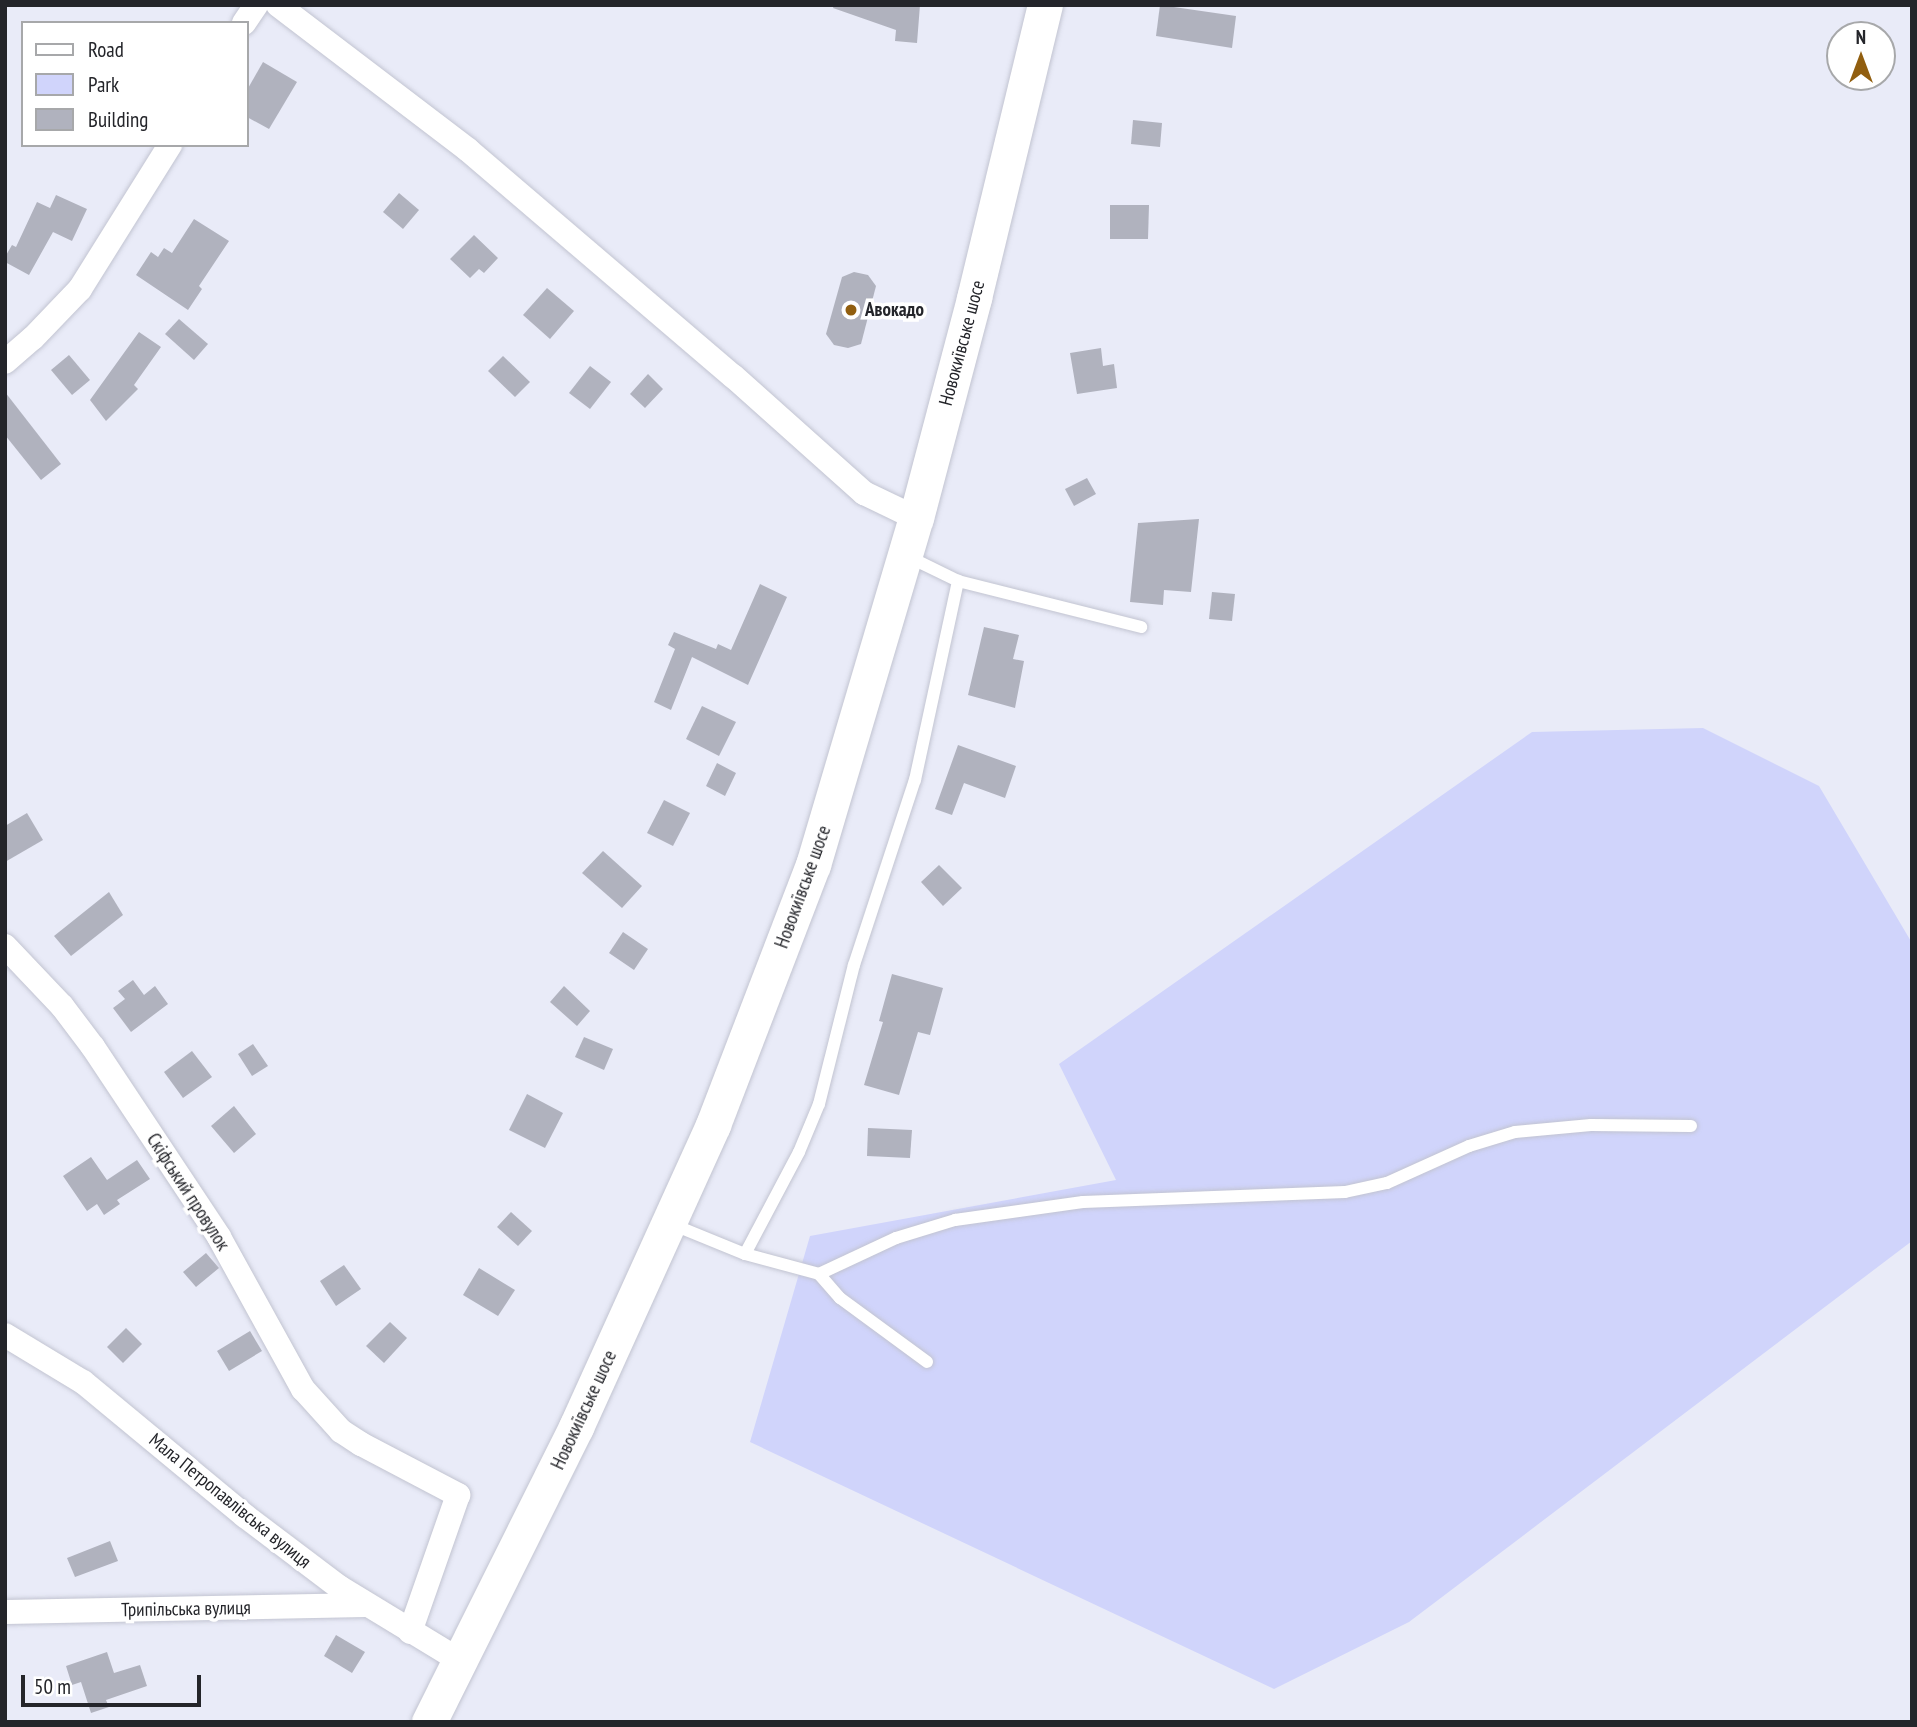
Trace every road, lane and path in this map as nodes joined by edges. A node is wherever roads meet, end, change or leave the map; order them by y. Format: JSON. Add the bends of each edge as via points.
{"nodes":[{"id":1,"x":256,"y":5,"type":"edge"},
{"id":2,"x":278,"y":5,"type":"edge"},
{"id":3,"x":1045,"y":5,"type":"edge"},
{"id":4,"x":245,"y":21,"type":"edge"},
{"id":5,"x":169,"y":147,"type":"edge"},
{"id":6,"x":5,"y":362,"type":"edge"},
{"id":7,"x":916,"y":518,"type":"junction"},
{"id":8,"x":905,"y":555,"type":"junction"},
{"id":9,"x":958,"y":581,"type":"junction"},
{"id":10,"x":1141,"y":627,"type":"dead end"},
{"id":11,"x":5,"y":946,"type":"edge"},
{"id":12,"x":1691,"y":1126,"type":"dead end"},
{"id":13,"x":669,"y":1223,"type":"junction"},
{"id":14,"x":745,"y":1254,"type":"junction"},
{"id":15,"x":819,"y":1274,"type":"junction"},
{"id":16,"x":5,"y":1335,"type":"edge"},
{"id":17,"x":927,"y":1362,"type":"dead end"},
{"id":18,"x":367,"y":1605,"type":"junction"},
{"id":19,"x":5,"y":1612,"type":"edge"},
{"id":20,"x":410,"y":1632,"type":"junction"},
{"id":21,"x":459,"y":1660,"type":"junction"},
{"id":22,"x":429,"y":1722,"type":"edge"}],
"edges":[{"from":1,"to":4,"type":"street"},
{"from":2,"to":7,"type":"street","via":[[487,167],[864,493]]},
{"from":3,"to":7,"type":"main road","name":"Новокиївське шосе"},
{"from":5,"to":6,"type":"street","via":[[80,289]]},
{"from":7,"to":8,"type":"main road","name":"Новокиївське шосе"},
{"from":8,"to":9,"type":"lane"},
{"from":8,"to":13,"type":"main road","name":"Новокиївське шосе","via":[[813,864],[747,1043]]},
{"from":9,"to":10,"type":"lane"},
{"from":9,"to":14,"type":"lane","via":[[915,780],[854,965],[819,1104]]},
{"from":11,"to":20,"type":"street","name":"Скіфський провулок","via":[[62,1006],[93,1047],[219,1237],[303,1390],[341,1431],[360,1444],[458,1495]]},
{"from":12,"to":15,"type":"lane","via":[[1591,1125],[1515,1132],[1469,1146],[1387,1183],[1345,1192],[1083,1202],[955,1220],[895,1238]]},
{"from":13,"to":14,"type":"lane"},
{"from":13,"to":21,"type":"main road","name":"Новокиївське шосе","via":[[551,1479]]},
{"from":14,"to":15,"type":"lane"},
{"from":15,"to":17,"type":"lane","via":[[840,1298]]},
{"from":16,"to":18,"type":"street","name":"Мала Петропавлівська вулиця","via":[[83,1382],[245,1516]]},
{"from":18,"to":19,"type":"street","name":"Трипільська вулиця"},
{"from":18,"to":20,"type":"street","name":"Мала Петропавлівська вулиця"},
{"from":20,"to":21,"type":"street","name":"Мала Петропавлівська вулиця"},
{"from":21,"to":22,"type":"main road","name":"Новокиївське шосе"}]}
